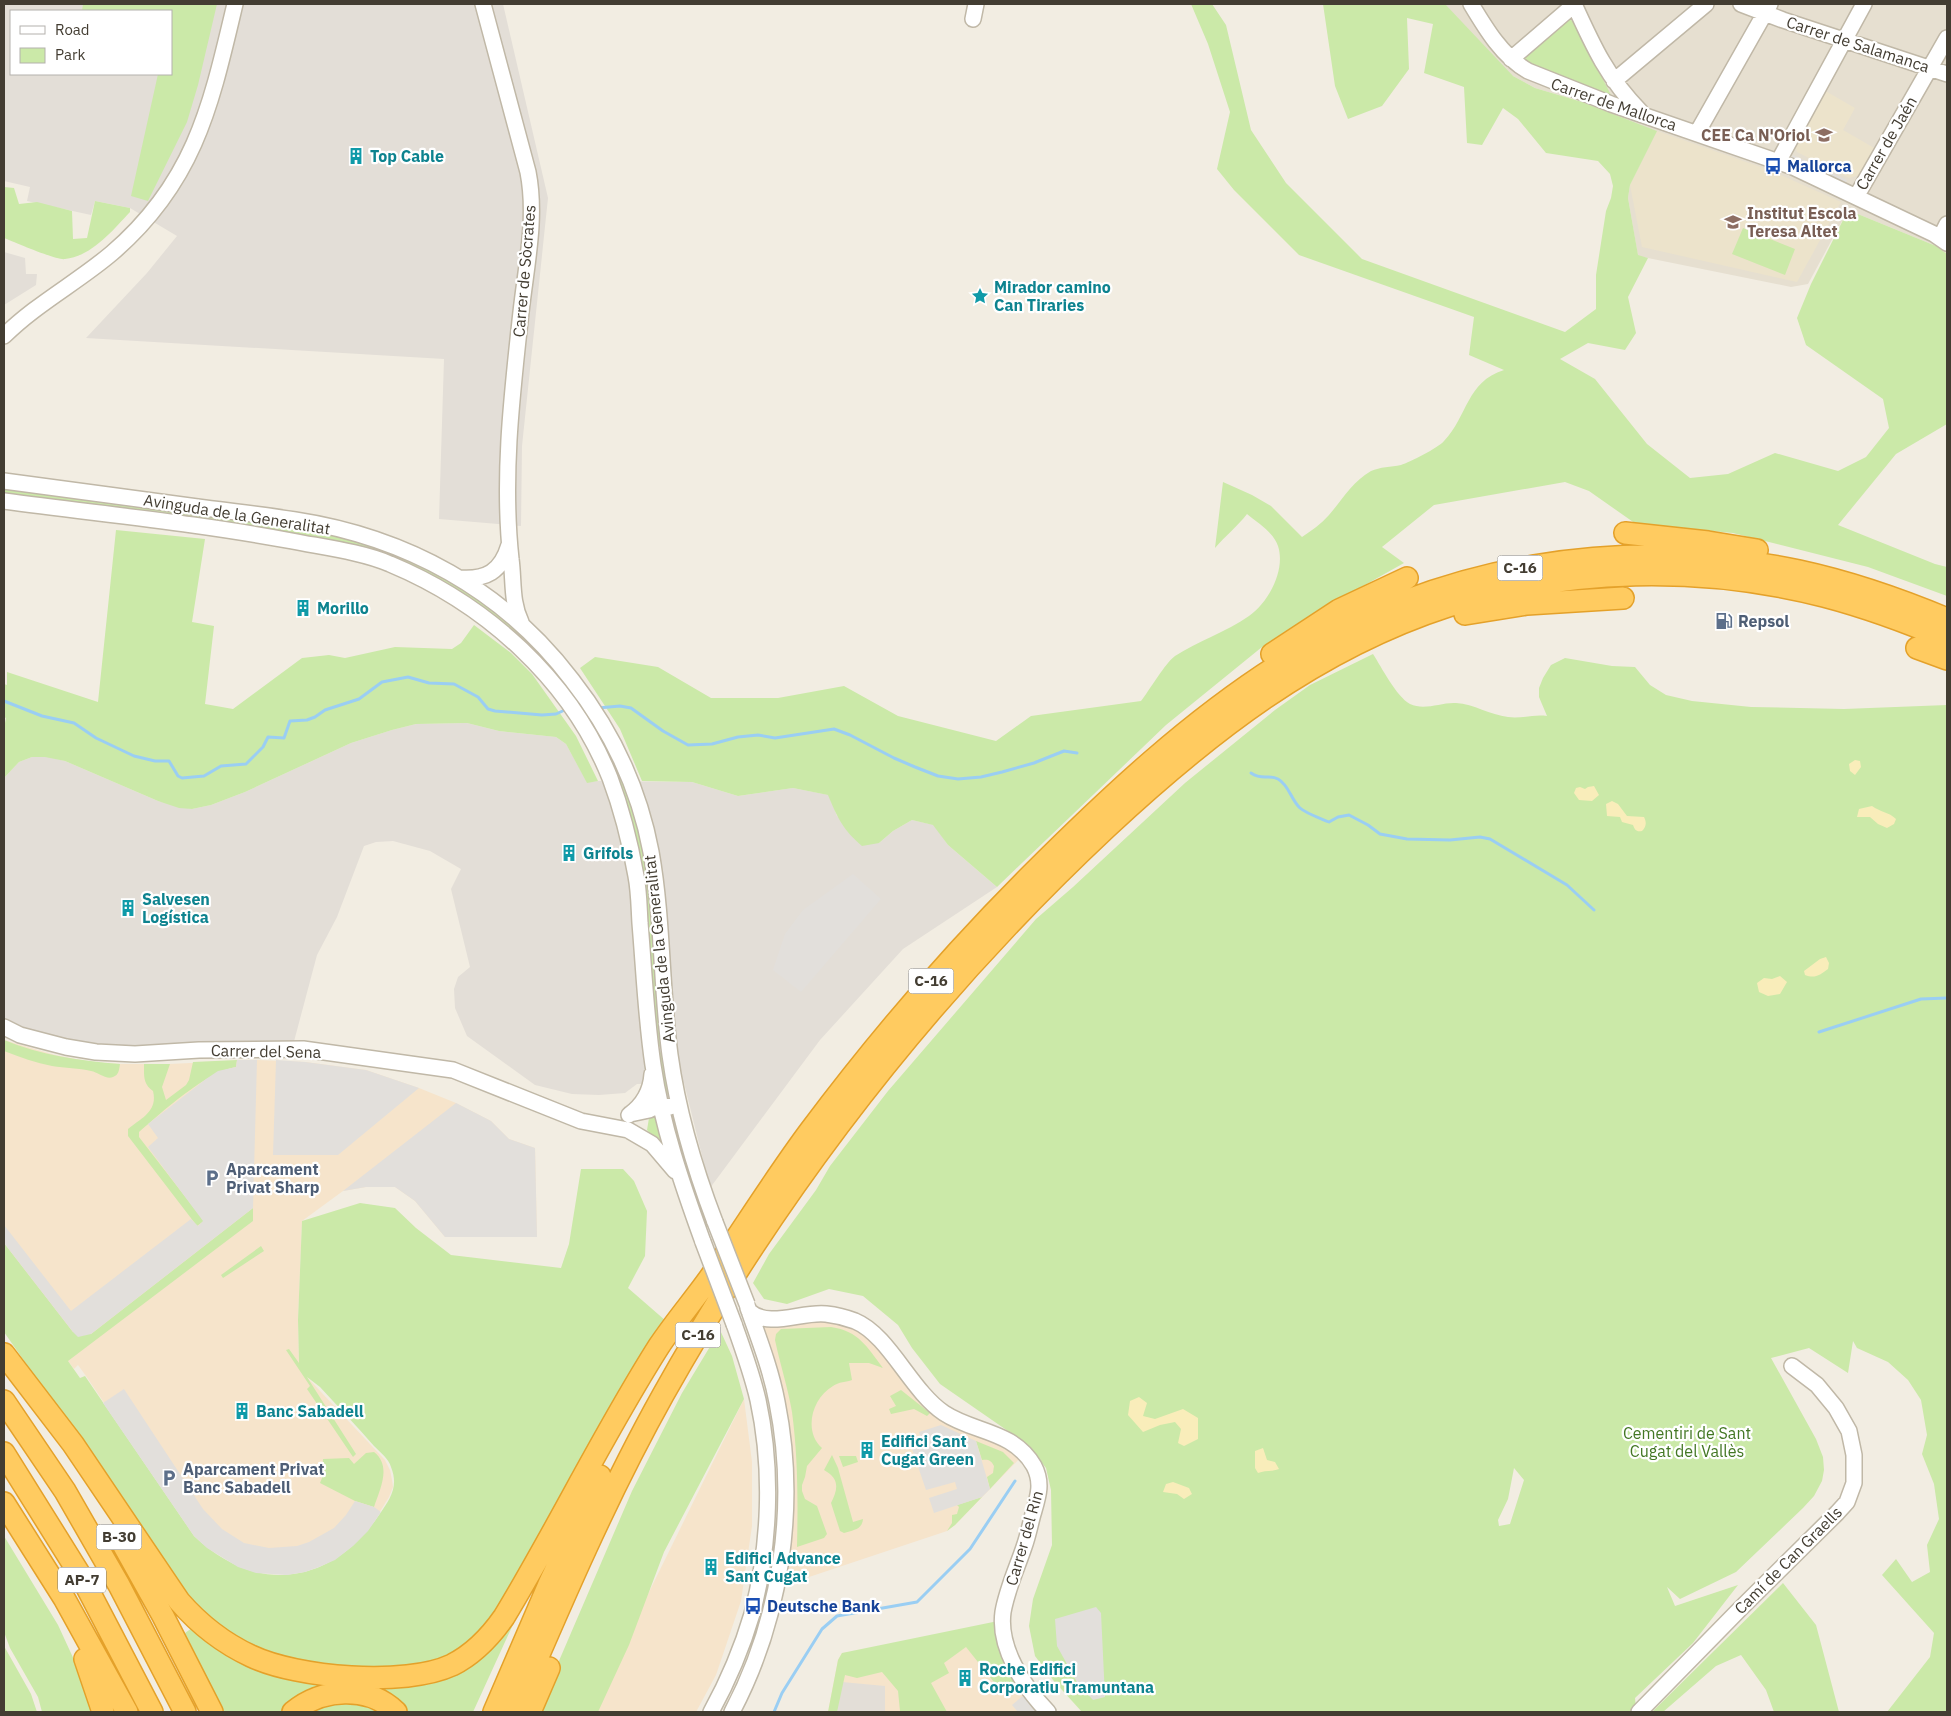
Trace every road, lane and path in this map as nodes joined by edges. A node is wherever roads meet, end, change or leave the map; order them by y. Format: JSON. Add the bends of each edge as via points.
{"nodes":[{"id":1,"x":226,"y":4,"type":"edge"},
{"id":2,"x":235,"y":4,"type":"edge"},
{"id":3,"x":484,"y":4,"type":"edge"},
{"id":4,"x":976,"y":4,"type":"edge"},
{"id":5,"x":1471,"y":4,"type":"edge"},
{"id":6,"x":1574,"y":4,"type":"edge"},
{"id":7,"x":1706,"y":4,"type":"edge"},
{"id":8,"x":1741,"y":4,"type":"edge"},
{"id":9,"x":1864,"y":4,"type":"edge"},
{"id":10,"x":1768,"y":8,"type":"edge"},
{"id":11,"x":973,"y":20,"type":"dead end"},
{"id":12,"x":1947,"y":38,"type":"edge"},
{"id":13,"x":1843,"y":40,"type":"junction"},
{"id":14,"x":1511,"y":59,"type":"junction"},
{"id":15,"x":1930,"y":68,"type":"junction"},
{"id":16,"x":1947,"y":74,"type":"edge"},
{"id":17,"x":1614,"y":81,"type":"junction"},
{"id":18,"x":1642,"y":114,"type":"junction"},
{"id":19,"x":1698,"y":133,"type":"junction"},
{"id":20,"x":1778,"y":162,"type":"junction"},
{"id":21,"x":1856,"y":197,"type":"junction"},
{"id":22,"x":1945,"y":235,"type":"edge"},
{"id":23,"x":4,"y":324,"type":"edge"},
{"id":24,"x":4,"y":336,"type":"edge"},
{"id":25,"x":4,"y":481,"type":"edge"},
{"id":26,"x":4,"y":501,"type":"edge"},
{"id":27,"x":1625,"y":533,"type":"dead end"},
{"id":28,"x":509,"y":544,"type":"junction"},
{"id":29,"x":458,"y":578,"type":"junction"},
{"id":30,"x":1407,"y":578,"type":"dead end"},
{"id":31,"x":1876,"y":592,"type":"junction"},
{"id":32,"x":1623,"y":598,"type":"dead end"},
{"id":33,"x":1947,"y":618,"type":"edge"},
{"id":34,"x":522,"y":623,"type":"junction"},
{"id":35,"x":1947,"y":639,"type":"edge"},
{"id":36,"x":1917,"y":648,"type":"dead end"},
{"id":37,"x":1947,"y":659,"type":"edge"},
{"id":38,"x":1311,"y":668,"type":"junction"},
{"id":39,"x":1198,"y":723,"type":"junction"},
{"id":40,"x":4,"y":1027,"type":"edge"},
{"id":41,"x":653,"y":1063,"type":"junction"},
{"id":42,"x":654,"y":1107,"type":"junction"},
{"id":43,"x":630,"y":1114,"type":"junction"},
{"id":44,"x":581,"y":1121,"type":"junction"},
{"id":45,"x":652,"y":1144,"type":"junction"},
{"id":46,"x":704,"y":1192,"type":"junction"},
{"id":47,"x":694,"y":1218,"type":"junction"},
{"id":48,"x":709,"y":1279,"type":"junction"},
{"id":49,"x":748,"y":1308,"type":"junction"},
{"id":50,"x":767,"y":1319,"type":"junction"},
{"id":51,"x":759,"y":1341,"type":"junction"},
{"id":52,"x":9,"y":1362,"type":"edge"},
{"id":53,"x":1792,"y":1366,"type":"dead end"},
{"id":54,"x":4,"y":1401,"type":"edge"},
{"id":55,"x":4,"y":1453,"type":"edge"},
{"id":56,"x":4,"y":1503,"type":"edge"},
{"id":57,"x":19,"y":1527,"type":"junction"},
{"id":58,"x":592,"y":1535,"type":"junction"},
{"id":59,"x":104,"y":1712,"type":"edge"},
{"id":60,"x":126,"y":1712,"type":"edge"},
{"id":61,"x":152,"y":1712,"type":"edge"},
{"id":62,"x":185,"y":1712,"type":"edge"},
{"id":63,"x":212,"y":1712,"type":"edge"},
{"id":64,"x":293,"y":1712,"type":"edge"},
{"id":65,"x":396,"y":1712,"type":"edge"},
{"id":66,"x":494,"y":1712,"type":"edge"},
{"id":67,"x":514,"y":1712,"type":"edge"},
{"id":68,"x":530,"y":1712,"type":"edge"},
{"id":69,"x":711,"y":1712,"type":"edge"},
{"id":70,"x":732,"y":1712,"type":"edge"},
{"id":71,"x":1048,"y":1712,"type":"edge"},
{"id":72,"x":1639,"y":1712,"type":"edge"}],
"edges":[{"from":1,"to":23,"type":"street","via":[[196,117],[175,163],[152,199],[108,245]]},
{"from":2,"to":24,"type":"street","via":[[206,117],[192,152],[166,194],[112,253]]},
{"from":3,"to":28,"type":"street","name":"Carrer de Sòcrates","via":[[528,172],[531,197],[510,413]]},
{"from":4,"to":11,"type":"street"},
{"from":5,"to":14,"type":"street","name":"Carrer de Mallorca"},
{"from":6,"to":14,"type":"street"},
{"from":6,"to":17,"type":"street","via":[[1593,46]]},
{"from":7,"to":17,"type":"street"},
{"from":8,"to":10,"type":"street","name":"Carrer de Salamanca"},
{"from":9,"to":13,"type":"street"},
{"from":10,"to":13,"type":"street","name":"Carrer de Salamanca"},
{"from":10,"to":19,"type":"street"},
{"from":12,"to":15,"type":"street","name":"Carrer de Jaén"},
{"from":13,"to":15,"type":"street","name":"Carrer de Salamanca"},
{"from":13,"to":20,"type":"street"},
{"from":14,"to":18,"type":"street","name":"Carrer de Mallorca","via":[[1523,69],[1548,80]]},
{"from":15,"to":16,"type":"street","name":"Carrer de Salamanca"},
{"from":15,"to":21,"type":"street","name":"Carrer de Jaén"},
{"from":17,"to":18,"type":"street"},
{"from":18,"to":19,"type":"street","name":"Carrer de Mallorca"},
{"from":19,"to":20,"type":"street","name":"Carrer de Mallorca"},
{"from":20,"to":21,"type":"street","name":"Carrer de Mallorca"},
{"from":21,"to":22,"type":"street","name":"Carrer de Mallorca"},
{"from":25,"to":29,"type":"street","name":"Avinguda de la Generalitat","via":[[297,520],[395,546]]},
{"from":26,"to":41,"type":"street","name":"Avinguda de la Generalitat","via":[[261,535],[388,562],[440,587],[496,625],[558,689],[583,725],[609,776],[627,829],[637,880]]},
{"from":27,"to":31,"type":"highway","via":[[1727,544],[1771,553],[1843,573]]},
{"from":28,"to":29,"type":"street","name":"Carrer de Sòcrates","via":[[496,570],[480,577]]},
{"from":28,"to":34,"type":"street","name":"Carrer de Sòcrates","via":[[513,595]]},
{"from":29,"to":34,"type":"street","name":"Avinguda de la Generalitat","via":[[488,596]]},
{"from":30,"to":39,"type":"highway","via":[[1339,610],[1289,641],[1220,694]]},
{"from":31,"to":33,"type":"highway","number":"C-16"},
{"from":31,"to":39,"type":"highway","number":"C-16","via":[[1831,578],[1772,566],[1693,557],[1643,555],[1568,560],[1516,569],[1432,592],[1343,628],[1265,674]]},
{"from":32,"to":38,"type":"highway","via":[[1527,604],[1477,611],[1422,626]]},
{"from":34,"to":46,"type":"street","name":"Avinguda de la Generalitat","via":[[555,657],[604,725],[628,773],[642,813],[658,904],[675,1090],[686,1140]]},
{"from":35,"to":38,"type":"highway","number":"C-16","via":[[1874,611],[1801,590],[1705,576],[1628,575],[1550,582],[1466,600],[1375,633]]},
{"from":36,"to":37,"type":"highway"},
{"from":38,"to":58,"type":"highway","number":"C-16","via":[[1234,719],[1134,802],[1027,904],[916,1027],[822,1146],[745,1258],[664,1393]]},
{"from":39,"to":48,"type":"highway","number":"C-16","via":[[1070,836],[941,970],[873,1050],[810,1132]]},
{"from":40,"to":44,"type":"street","name":"Carrer del Sena","via":[[20,1035],[96,1052],[134,1054],[303,1049],[453,1070]]},
{"from":41,"to":42,"type":"street","name":"Avinguda de la Generalitat"},
{"from":41,"to":43,"type":"street","via":[[647,1095]]},
{"from":42,"to":43,"type":"street","name":"Carrer del Sena"},
{"from":42,"to":45,"type":"street","name":"Carrer del Sena","via":[[643,1118],[642,1126]]},
{"from":42,"to":46,"type":"street","via":[[672,1108],[690,1173]]},
{"from":42,"to":47,"type":"street","name":"Avinguda de la Generalitat"},
{"from":43,"to":44,"type":"street","name":"Carrer del Sena","via":[[619,1119]]},
{"from":44,"to":45,"type":"street","name":"Carrer del Sena","via":[[628,1130]]},
{"from":45,"to":47,"type":"street","name":"Carrer del Sena","via":[[674,1169]]},
{"from":46,"to":49,"type":"street","name":"Avinguda de la Generalitat","bridge":true},
{"from":47,"to":69,"type":"street","name":"Avinguda de la Generalitat","bridge":true,"via":[[734,1324],[758,1402],[766,1467],[763,1561],[752,1614],[740,1650]]},
{"from":48,"to":52,"type":"highway","via":[[660,1345],[511,1606],[491,1635],[470,1654],[451,1665],[405,1677],[353,1676],[300,1670],[261,1661],[239,1651],[207,1629],[179,1601],[73,1444]]},
{"from":48,"to":66,"type":"highway","number":"C-16","via":[[641,1396],[593,1488]]},
{"from":49,"to":50,"type":"street","name":"Carrer del Rin","via":[[754,1315]]},
{"from":49,"to":51,"type":"street","name":"Avinguda de la Generalitat"},
{"from":50,"to":51,"type":"street","via":[[763,1322]]},
{"from":50,"to":71,"type":"street","name":"Carrer del Rin","via":[[826,1313],[856,1322],[877,1336],[915,1386],[945,1414],[1003,1438],[1019,1449],[1033,1465],[1040,1485],[1038,1498],[1003,1613],[1005,1640],[1017,1671]]},
{"from":51,"to":70,"type":"street","name":"Avinguda de la Generalitat","via":[[769,1368],[782,1429],[784,1539],[765,1633],[747,1683]]},
{"from":52,"to":63,"type":"highway","number":"B-30","via":[[138,1571]]},
{"from":53,"to":72,"type":"street","name":"Camí de Can Graells","via":[[1817,1386],[1836,1408],[1849,1431],[1854,1455],[1854,1483],[1849,1496],[1837,1513]]},
{"from":54,"to":62,"type":"highway","number":"AP-7","via":[[64,1491],[119,1585]]},
{"from":55,"to":61,"type":"highway","number":"AP-7","via":[[82,1578]]},
{"from":56,"to":57,"type":"highway"},
{"from":57,"to":59,"type":"highway","via":[[81,1650]]},
{"from":57,"to":60,"type":"highway","via":[[64,1598]]},
{"from":58,"to":67,"type":"highway","number":"C-16"},
{"from":58,"to":68,"type":"highway","via":[[565,1630]]},
{"from":64,"to":65,"type":"highway","via":[[314,1699],[349,1692],[379,1700]]}]}
